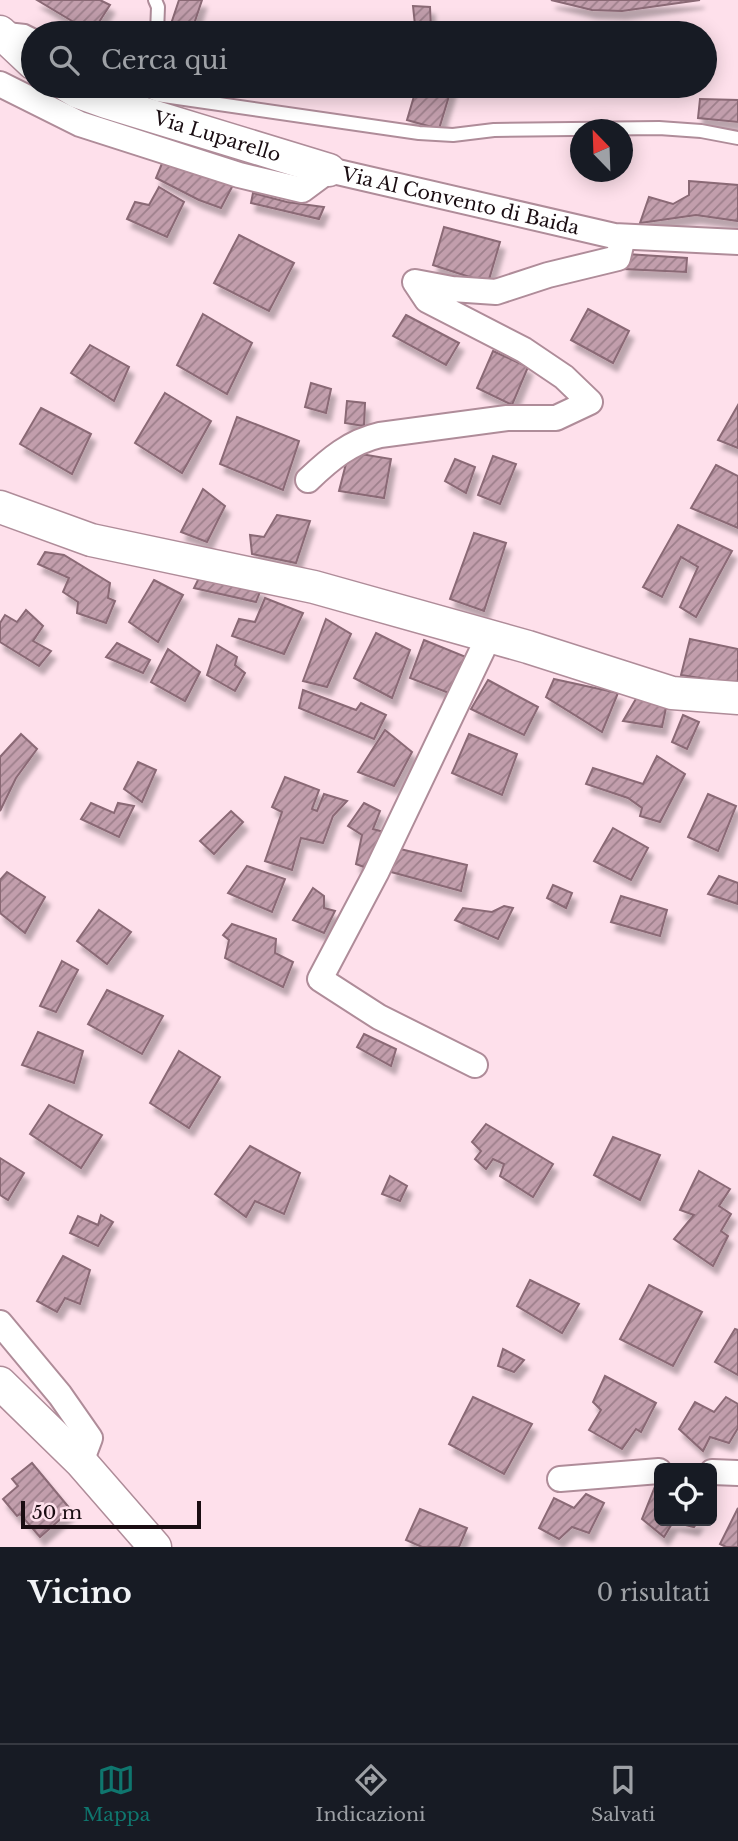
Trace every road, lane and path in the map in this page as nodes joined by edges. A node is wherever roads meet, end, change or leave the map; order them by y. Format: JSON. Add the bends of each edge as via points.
{"nodes":[{"id":1,"x":155,"y":0,"type":"edge"},
{"id":2,"x":157,"y":21,"type":"edge"},
{"id":3,"x":0,"y":30,"type":"edge"},
{"id":4,"x":21,"y":31,"type":"edge"},
{"id":5,"x":21,"y":51,"type":"edge"},
{"id":6,"x":0,"y":84,"type":"edge"},
{"id":7,"x":21,"y":94,"type":"edge"},
{"id":8,"x":28,"y":98,"type":"edge"},
{"id":9,"x":95,"y":98,"type":"edge"},
{"id":10,"x":178,"y":98,"type":"edge"},
{"id":11,"x":738,"y":138,"type":"edge"},
{"id":12,"x":329,"y":170,"type":"junction"},
{"id":13,"x":623,"y":237,"type":"junction"},
{"id":14,"x":738,"y":242,"type":"edge"},
{"id":15,"x":307,"y":480,"type":"dead end"},
{"id":16,"x":0,"y":508,"type":"edge"},
{"id":17,"x":489,"y":636,"type":"junction"},
{"id":18,"x":738,"y":698,"type":"edge"},
{"id":19,"x":475,"y":1065,"type":"dead end"},
{"id":20,"x":0,"y":1323,"type":"edge"},
{"id":21,"x":0,"y":1383,"type":"edge"},
{"id":22,"x":81,"y":1462,"type":"junction"},
{"id":23,"x":654,"y":1471,"type":"edge"},
{"id":24,"x":717,"y":1472,"type":"edge"},
{"id":25,"x":738,"y":1473,"type":"edge"},
{"id":26,"x":560,"y":1479,"type":"dead end"},
{"id":27,"x":155,"y":1547,"type":"edge"}],
"edges":[{"from":1,"to":2,"type":"lane"},
{"from":3,"to":4,"type":"lane"},
{"from":3,"to":5,"type":"street"},
{"from":6,"to":7,"type":"street","name":"Via Al Convento di Baida"},
{"from":8,"to":12,"type":"street","name":"Via Al Convento di Baida","via":[[80,124],[302,190]]},
{"from":9,"to":12,"type":"street","name":"Via Luparello"},
{"from":10,"to":11,"type":"lane","via":[[419,133],[659,128]]},
{"from":12,"to":13,"type":"street","name":"Via Al Convento di Baida"},
{"from":13,"to":14,"type":"street","name":"Via Al Convento di Baida"},
{"from":13,"to":15,"type":"street","via":[[618,258],[496,292],[415,282],[427,300],[524,350],[564,377],[590,402],[556,418],[507,418],[360,440],[330,458]]},
{"from":16,"to":17,"type":"street","via":[[90,540],[314,587]]},
{"from":17,"to":18,"type":"street","via":[[671,693]]},
{"from":17,"to":19,"type":"street","via":[[320,979],[379,1017]]},
{"from":20,"to":22,"type":"street","via":[[90,1438]]},
{"from":21,"to":22,"type":"street"},
{"from":22,"to":27,"type":"street"},
{"from":23,"to":26,"type":"street"},
{"from":24,"to":25,"type":"street"}]}
